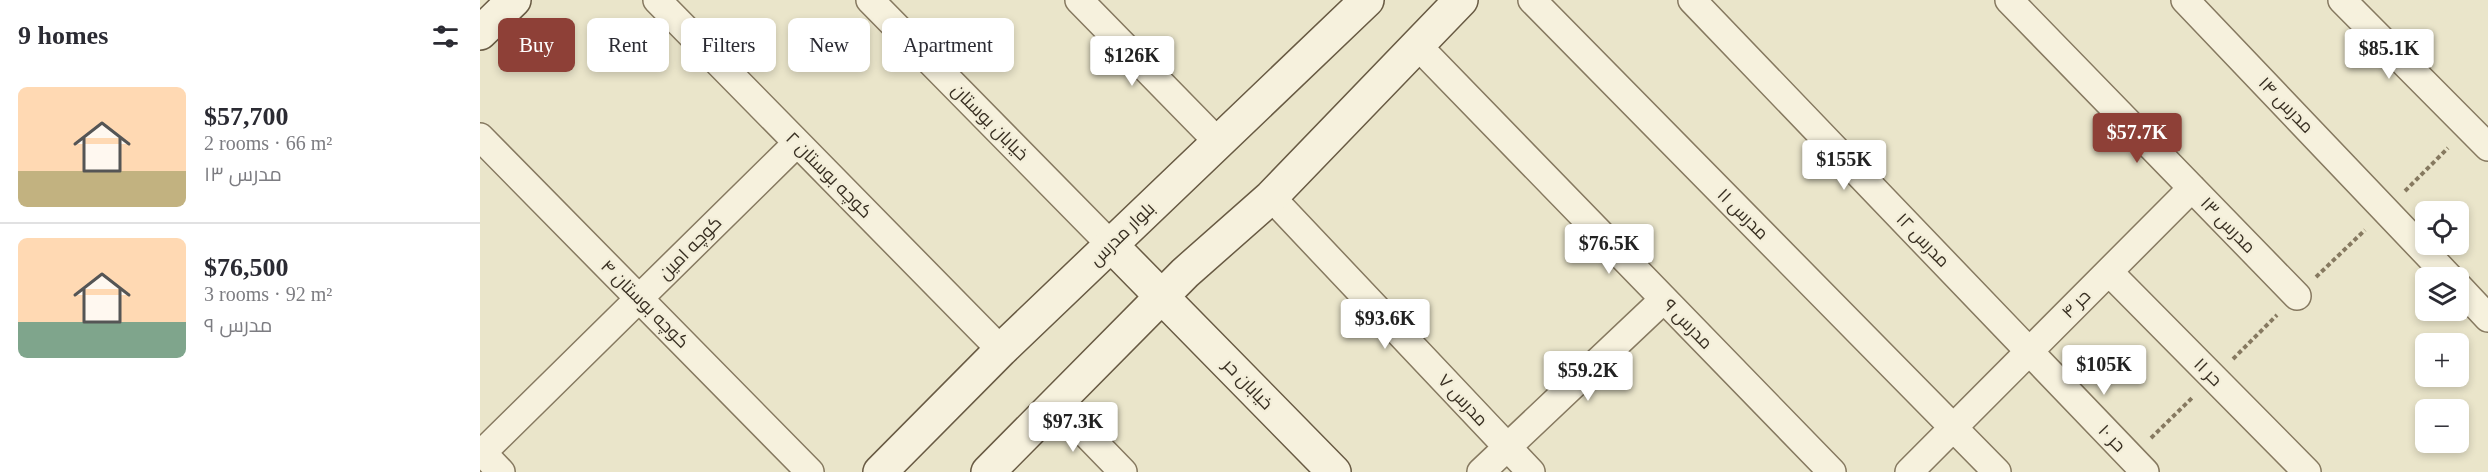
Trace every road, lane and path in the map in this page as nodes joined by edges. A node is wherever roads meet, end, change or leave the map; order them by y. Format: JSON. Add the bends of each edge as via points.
{"nodes":[{"id":1,"x":514,"y":0,"type":"edge"},
{"id":2,"x":657,"y":0,"type":"edge"},
{"id":3,"x":870,"y":0,"type":"edge"},
{"id":4,"x":1078,"y":0,"type":"edge"},
{"id":5,"x":1367,"y":0,"type":"edge"},
{"id":6,"x":1461,"y":0,"type":"edge"},
{"id":7,"x":1533,"y":0,"type":"edge"},
{"id":8,"x":1692,"y":0,"type":"edge"},
{"id":9,"x":2009,"y":0,"type":"edge"},
{"id":10,"x":2185,"y":0,"type":"edge"},
{"id":11,"x":2356,"y":5,"type":"edge"},
{"id":12,"x":480,"y":33,"type":"edge"},
{"id":13,"x":1418,"y":46,"type":"junction"},
{"id":14,"x":480,"y":137,"type":"edge"},
{"id":15,"x":797,"y":142,"type":"junction"},
{"id":16,"x":1218,"y":142,"type":"junction"},
{"id":17,"x":2488,"y":147,"type":"edge"},
{"id":18,"x":2192,"y":188,"type":"junction"},
{"id":19,"x":1271,"y":197,"type":"junction"},
{"id":20,"x":1111,"y":245,"type":"junction"},
{"id":21,"x":2440,"y":267,"type":"edge"},
{"id":22,"x":2109,"y":272,"type":"junction"},
{"id":23,"x":1162,"y":296,"type":"junction"},
{"id":24,"x":2297,"y":296,"type":"dead end"},
{"id":25,"x":639,"y":298,"type":"junction"},
{"id":26,"x":2469,"y":298,"type":"edge"},
{"id":27,"x":1664,"y":299,"type":"junction"},
{"id":28,"x":2488,"y":318,"type":"edge"},
{"id":29,"x":1001,"y":350,"type":"junction"},
{"id":30,"x":2029,"y":351,"type":"junction"},
{"id":31,"x":1056,"y":403,"type":"junction"},
{"id":32,"x":1953,"y":428,"type":"junction"},
{"id":33,"x":1507,"y":447,"type":"junction"},
{"id":34,"x":481,"y":452,"type":"edge"},
{"id":35,"x":501,"y":472,"type":"edge"},
{"id":36,"x":810,"y":472,"type":"edge"},
{"id":37,"x":880,"y":472,"type":"edge"},
{"id":38,"x":988,"y":472,"type":"edge"},
{"id":39,"x":1122,"y":472,"type":"edge"},
{"id":40,"x":1334,"y":472,"type":"edge"},
{"id":41,"x":1481,"y":472,"type":"edge"},
{"id":42,"x":1531,"y":472,"type":"edge"},
{"id":43,"x":1832,"y":472,"type":"edge"},
{"id":44,"x":1909,"y":472,"type":"edge"},
{"id":45,"x":1997,"y":472,"type":"edge"},
{"id":46,"x":2145,"y":472,"type":"edge"},
{"id":47,"x":2307,"y":472,"type":"edge"}],
"edges":[{"from":1,"to":12,"type":"main road"},
{"from":2,"to":15,"type":"street","name":"کوچه بوستان ۲"},
{"from":3,"to":20,"type":"street","name":"خیابان بوستان"},
{"from":4,"to":16,"type":"street"},
{"from":5,"to":16,"type":"main road","name":"بلوار مدرس"},
{"from":6,"to":13,"type":"main road"},
{"from":7,"to":32,"type":"street","name":"مدرس ۱۱"},
{"from":8,"to":30,"type":"street","name":"مدرس ۱۲"},
{"from":9,"to":18,"type":"street","name":"مدرس ۱۳"},
{"from":10,"to":21,"type":"street","name":"مدرس ۱۴"},
{"from":11,"to":17,"type":"street"},
{"from":13,"to":19,"type":"main road"},
{"from":13,"to":27,"type":"street","name":"مدرس ۹"},
{"from":14,"to":25,"type":"street","name":"کوچه بوستان ۴"},
{"from":15,"to":25,"type":"street","name":"کوچه امین"},
{"from":15,"to":29,"type":"street","name":"کوچه بوستان ۲"},
{"from":16,"to":20,"type":"main road","name":"بلوار مدرس"},
{"from":18,"to":22,"type":"street","name":"حر ۴"},
{"from":18,"to":24,"type":"street","name":"مدرس ۱۳"},
{"from":19,"to":23,"type":"main road"},
{"from":19,"to":33,"type":"street","name":"مدرس ۷"},
{"from":20,"to":23,"type":"main road","name":"خیابان حر"},
{"from":20,"to":29,"type":"main road","name":"بلوار مدرس"},
{"from":22,"to":30,"type":"street","name":"حر ۴"},
{"from":22,"to":47,"type":"street","name":"حر ۱۱"},
{"from":23,"to":31,"type":"main road"},
{"from":23,"to":40,"type":"main road","name":"خیابان حر"},
{"from":25,"to":34,"type":"street","name":"کوچه امین"},
{"from":25,"to":36,"type":"street","name":"کوچه بوستان ۴"},
{"from":26,"to":28,"type":"street"},
{"from":27,"to":33,"type":"street"},
{"from":27,"to":43,"type":"street","name":"مدرس ۹"},
{"from":29,"to":37,"type":"main road","name":"بلوار مدرس"},
{"from":30,"to":32,"type":"street","name":"حر ۴"},
{"from":30,"to":46,"type":"street","name":"حر ۱۰"},
{"from":31,"to":38,"type":"main road"},
{"from":31,"to":39,"type":"street"},
{"from":32,"to":44,"type":"street","name":"حر ۴"},
{"from":32,"to":45,"type":"street","name":"مدرس ۱۱"},
{"from":33,"to":41,"type":"street"},
{"from":33,"to":42,"type":"street","name":"مدرس ۷"},
{"from":34,"to":35,"type":"street"}]}
